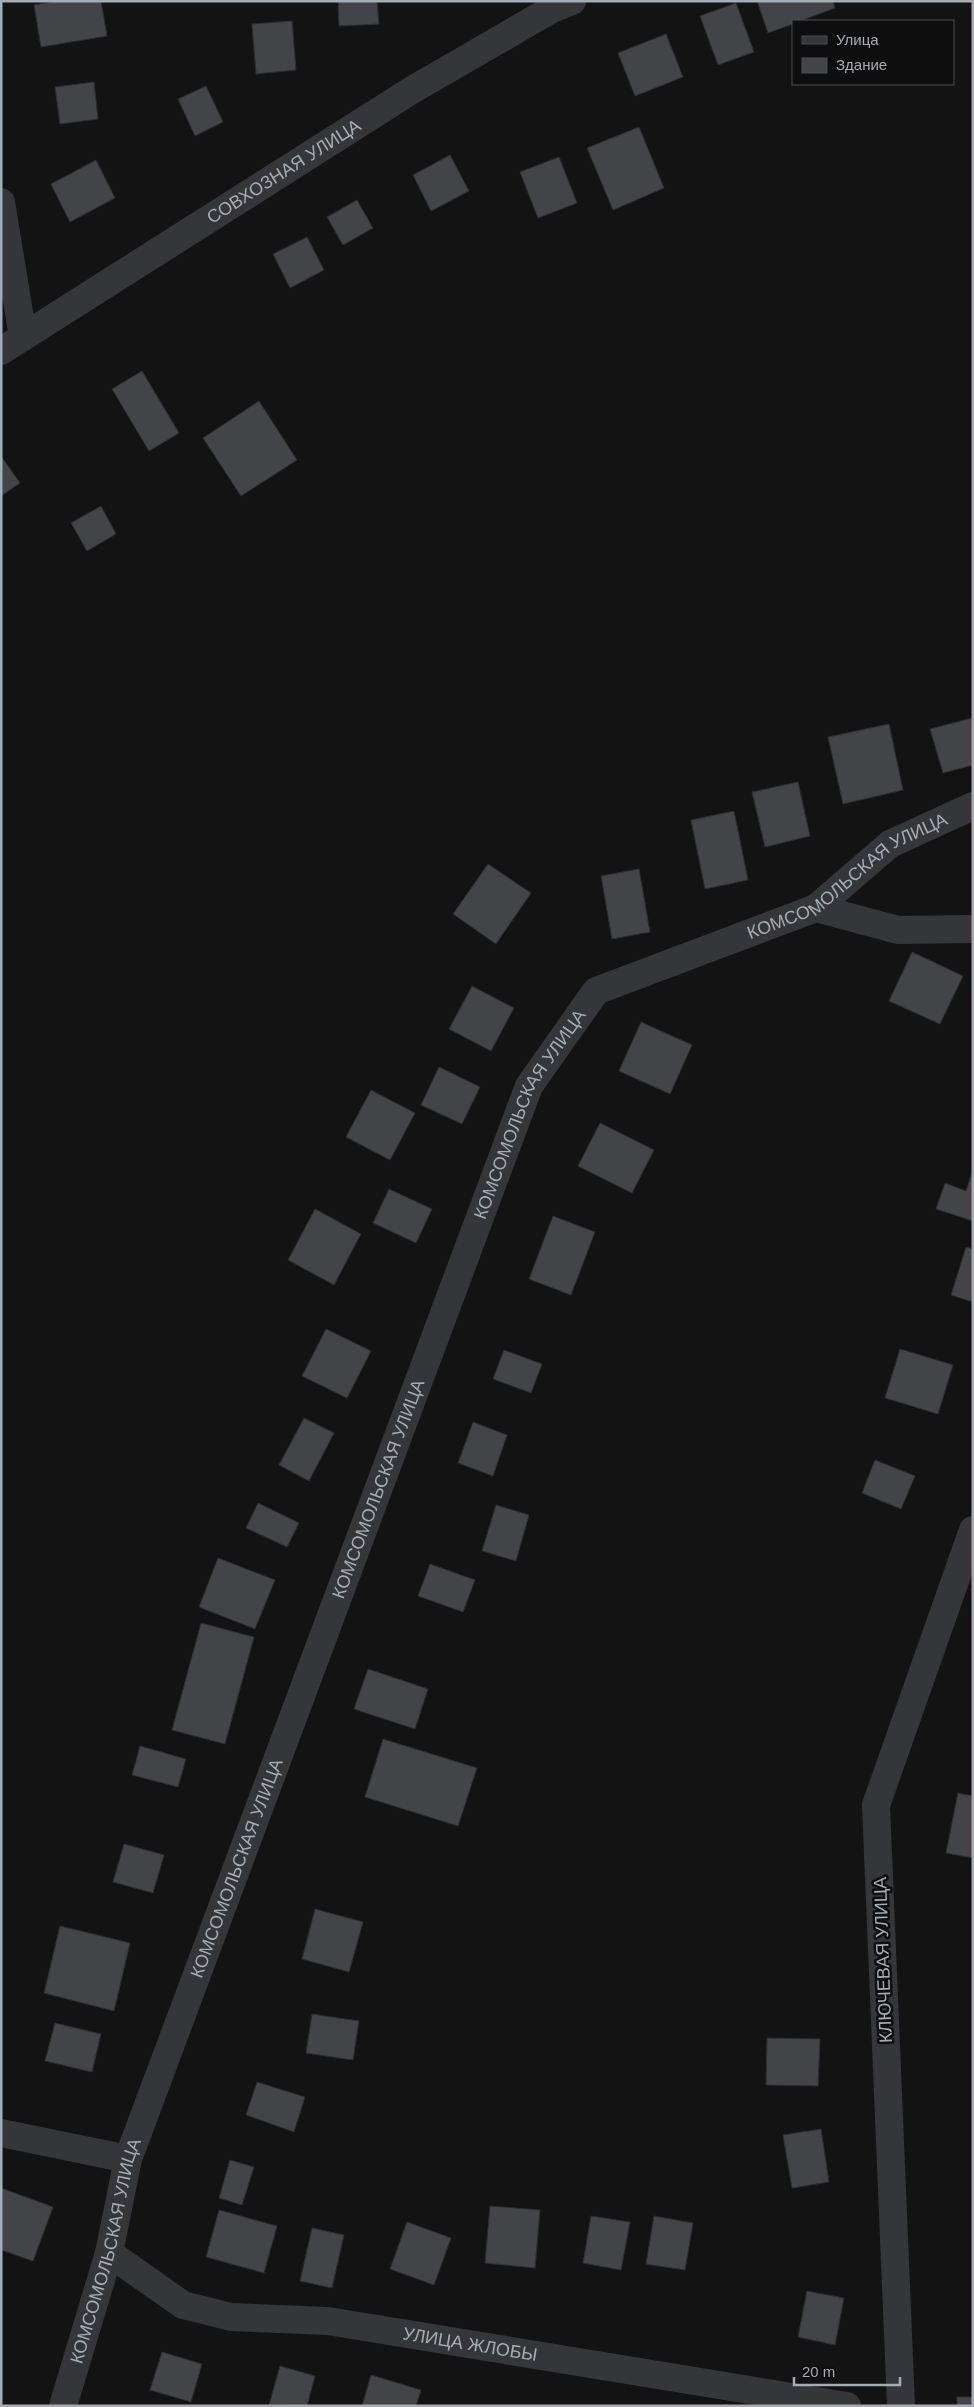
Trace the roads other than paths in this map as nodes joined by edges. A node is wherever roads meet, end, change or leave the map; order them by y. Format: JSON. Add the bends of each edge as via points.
{"nodes":[{"id":1,"x":572,"y":1,"type":"edge"},
{"id":2,"x":1,"y":202,"type":"edge"},
{"id":3,"x":12,"y":344,"type":"edge"},
{"id":4,"x":973,"y":806,"type":"edge"},
{"id":5,"x":816,"y":908,"type":"junction"},
{"id":6,"x":973,"y":929,"type":"edge"},
{"id":7,"x":973,"y":1530,"type":"edge"},
{"id":8,"x":1,"y":2133,"type":"edge"},
{"id":9,"x":128,"y":2159,"type":"junction"},
{"id":10,"x":109,"y":2253,"type":"junction"},
{"id":11,"x":63,"y":2406,"type":"edge"},
{"id":12,"x":846,"y":2406,"type":"edge"},
{"id":13,"x":901,"y":2406,"type":"edge"}],
"edges":[{"from":1,"to":3,"type":"street","name":"СОВХОЗНАЯ УЛИЦА","via":[[552,9],[412,90]]},
{"from":2,"to":3,"type":"street"},
{"from":4,"to":5,"type":"street","name":"КОМСОМОЛЬСКАЯ УЛИЦА","via":[[890,844]]},
{"from":5,"to":6,"type":"street","via":[[898,930]]},
{"from":5,"to":9,"type":"street","name":"КОМСОМОЛЬСКАЯ УЛИЦА","via":[[596,991],[529,1086]]},
{"from":7,"to":13,"type":"street","name":"КЛЮЧЕВАЯ УЛИЦА","via":[[876,1805]]},
{"from":8,"to":9,"type":"street"},
{"from":9,"to":10,"type":"street","name":"КОМСОМОЛЬСКАЯ УЛИЦА"},
{"from":10,"to":11,"type":"street","name":"КОМСОМОЛЬСКАЯ УЛИЦА"},
{"from":10,"to":12,"type":"street","name":"УЛИЦА ЖЛОБЫ","via":[[183,2305],[231,2317],[328,2321]]}]}
